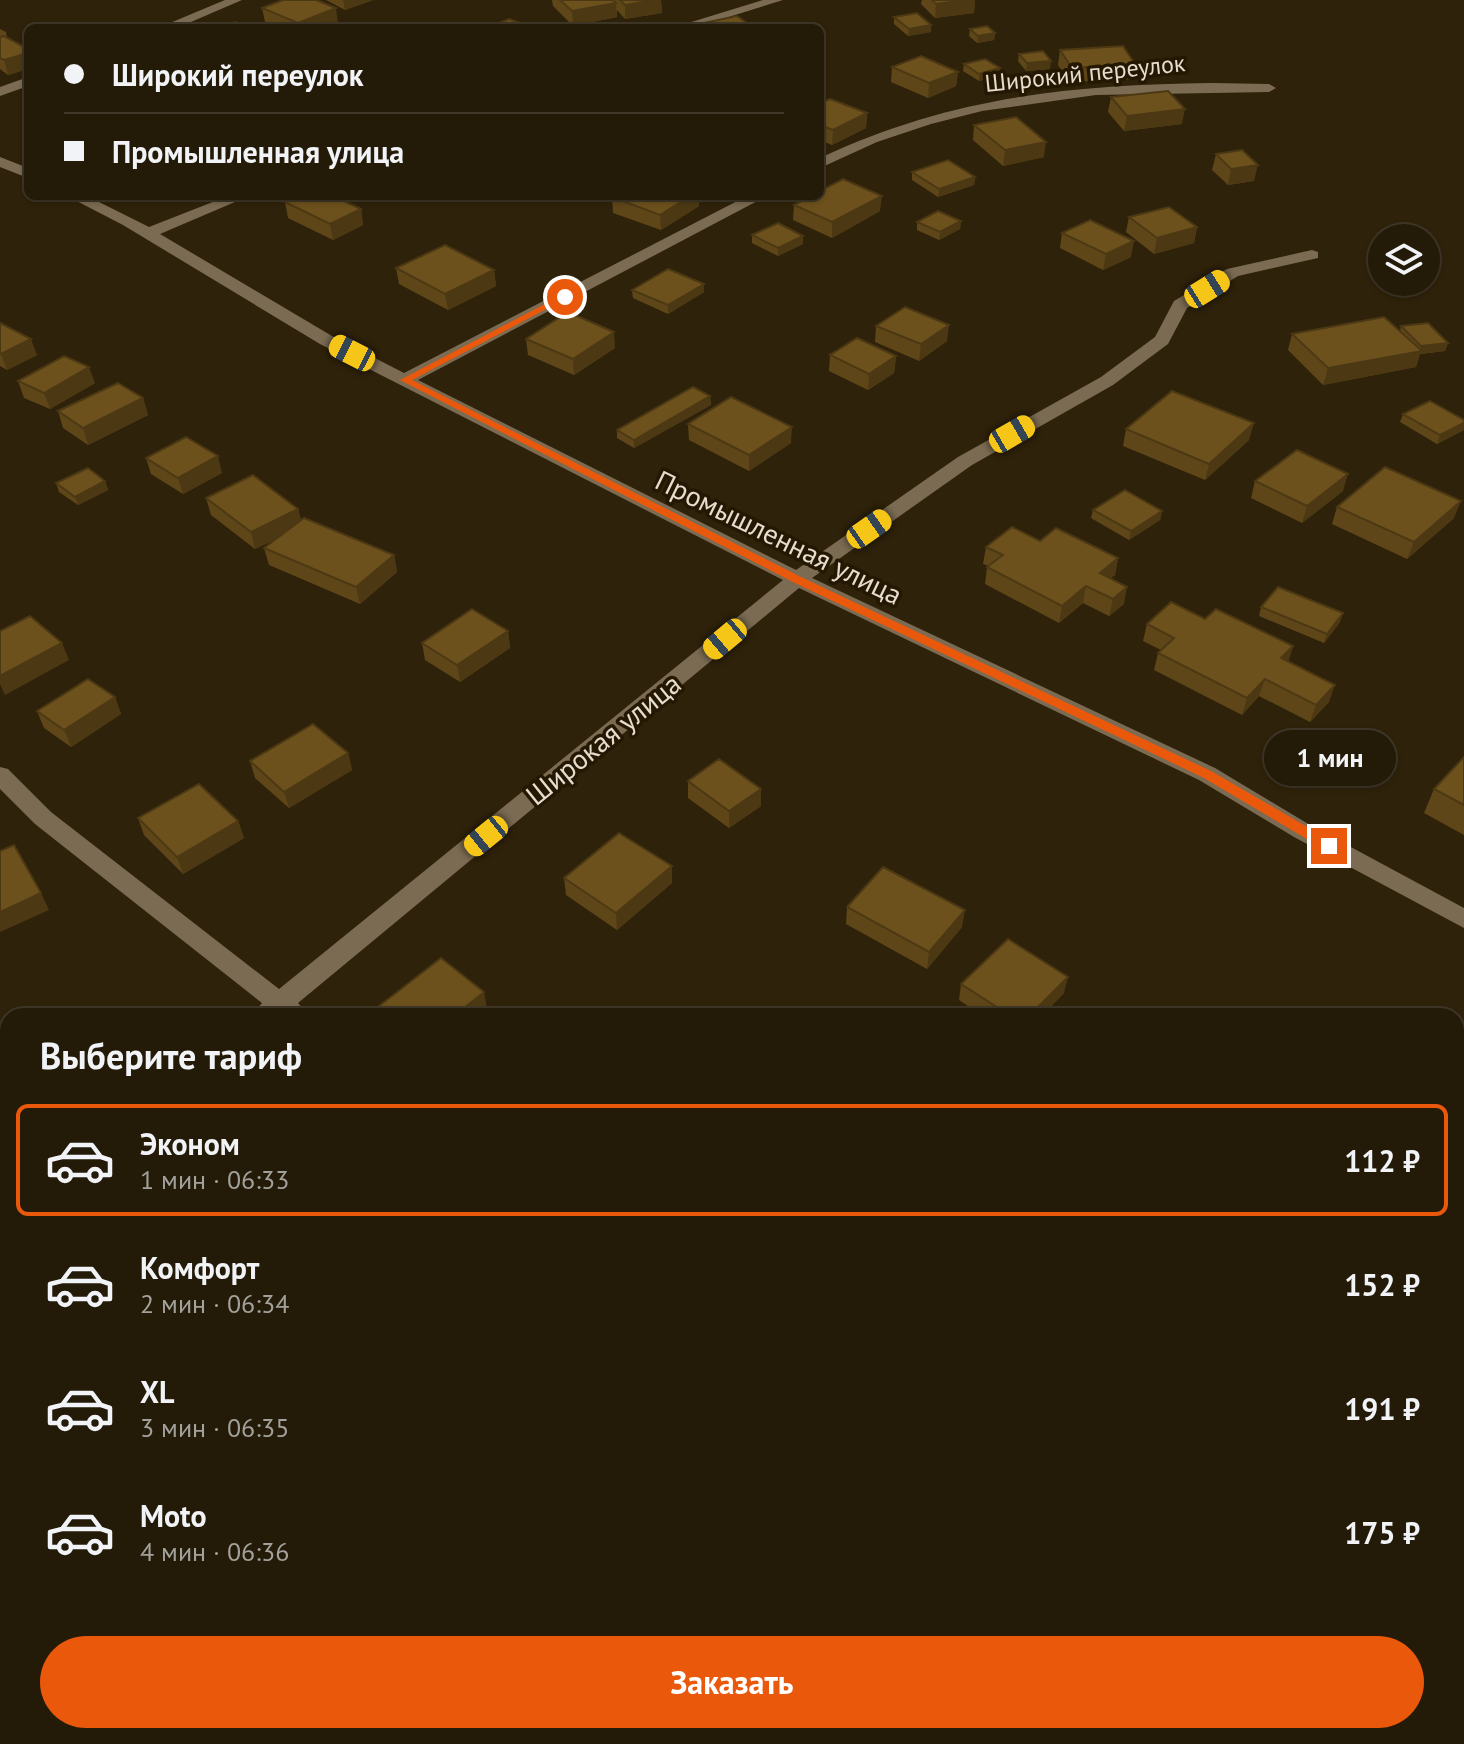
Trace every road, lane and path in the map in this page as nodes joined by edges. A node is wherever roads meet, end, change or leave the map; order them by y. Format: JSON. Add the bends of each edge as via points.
{"nodes":[{"id":1,"x":236,"y":0,"type":"edge"},
{"id":2,"x":777,"y":0,"type":"edge"},
{"id":3,"x":175,"y":24,"type":"edge"},
{"id":4,"x":693,"y":24,"type":"edge"},
{"id":5,"x":24,"y":83,"type":"edge"},
{"id":6,"x":1269,"y":88,"type":"dead end"},
{"id":7,"x":0,"y":92,"type":"edge"},
{"id":8,"x":0,"y":161,"type":"edge"},
{"id":9,"x":824,"y":162,"type":"edge"},
{"id":10,"x":0,"y":171,"type":"edge"},
{"id":11,"x":24,"y":172,"type":"edge"},
{"id":12,"x":24,"y":173,"type":"edge"},
{"id":13,"x":83,"y":200,"type":"edge"},
{"id":14,"x":231,"y":200,"type":"edge"},
{"id":15,"x":751,"y":200,"type":"edge"},
{"id":16,"x":147,"y":234,"type":"junction"},
{"id":17,"x":1312,"y":255,"type":"dead end"},
{"id":18,"x":404,"y":380,"type":"junction"},
{"id":19,"x":797,"y":579,"type":"junction"},
{"id":20,"x":0,"y":775,"type":"edge"},
{"id":21,"x":1464,"y":919,"type":"edge"},
{"id":22,"x":276,"y":1008,"type":"edge"},
{"id":23,"x":286,"y":1008,"type":"edge"}],
"edges":[{"from":1,"to":3,"type":"street"},
{"from":2,"to":4,"type":"street"},
{"from":5,"to":7,"type":"street"},
{"from":6,"to":9,"type":"street","name":"Широкий переулок","via":[[1158,86],[1009,101],[911,122]]},
{"from":8,"to":11,"type":"street"},
{"from":10,"to":12,"type":"street"},
{"from":13,"to":16,"type":"street","name":"Промышленная улица"},
{"from":14,"to":16,"type":"street"},
{"from":15,"to":18,"type":"street"},
{"from":16,"to":18,"type":"street","name":"Промышленная улица"},
{"from":17,"to":19,"type":"street","name":"Широкая улица","via":[[1233,272],[1180,305],[1162,340],[1107,381],[965,461]]},
{"from":18,"to":19,"type":"street","name":"Промышленная улица"},
{"from":19,"to":21,"type":"street","name":"Промышленная улица","via":[[1207,774]]},
{"from":19,"to":23,"type":"street","name":"Широкая улица"},
{"from":20,"to":22,"type":"street","via":[[43,818]]}]}
